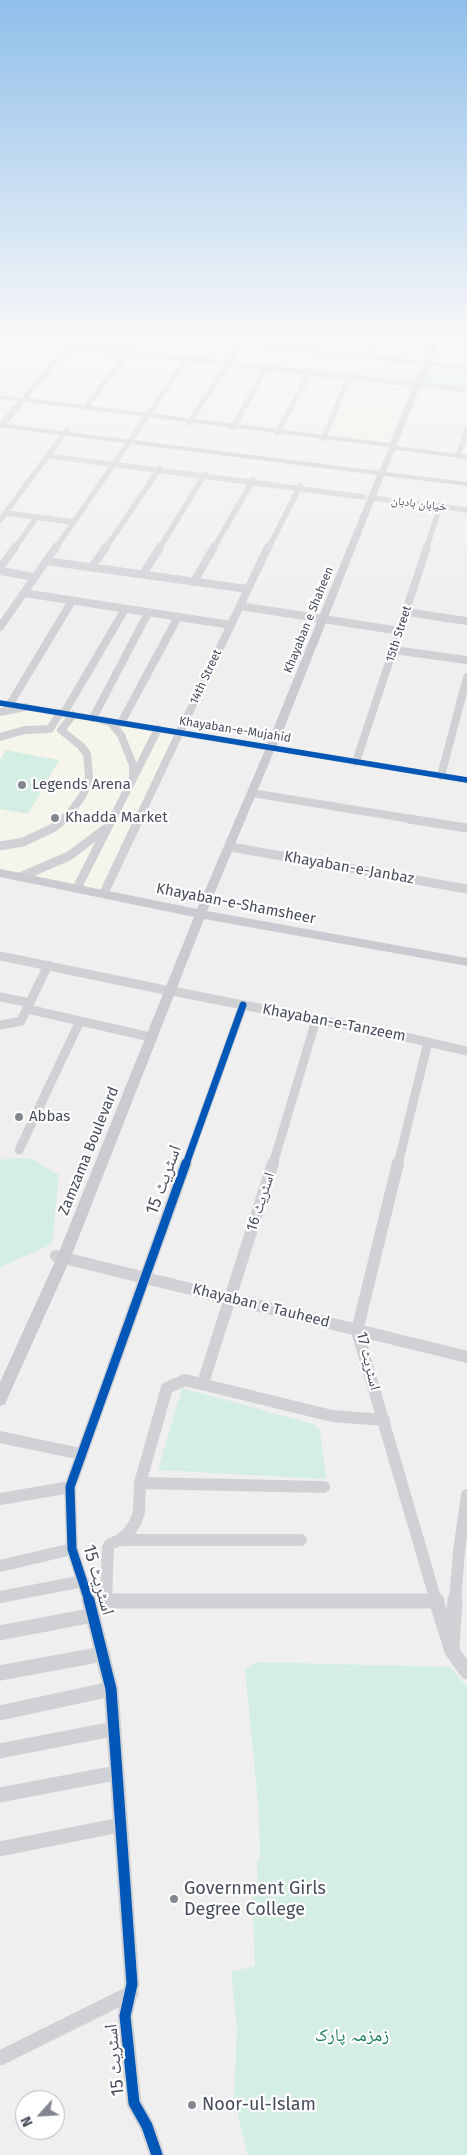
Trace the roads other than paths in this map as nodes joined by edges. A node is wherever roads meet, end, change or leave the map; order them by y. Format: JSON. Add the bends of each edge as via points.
{"nodes":[{"id":1,"x":64,"y":435,"type":"edge"},
{"id":2,"x":89,"y":435,"type":"edge"},
{"id":3,"x":132,"y":435,"type":"edge"},
{"id":4,"x":292,"y":435,"type":"edge"},
{"id":5,"x":324,"y":435,"type":"edge"},
{"id":6,"x":395,"y":435,"type":"edge"},
{"id":7,"x":466,"y":435,"type":"edge"},
{"id":8,"x":323,"y":438,"type":"junction"},
{"id":9,"x":129,"y":439,"type":"junction"},
{"id":10,"x":390,"y":447,"type":"junction"},
{"id":11,"x":50,"y":455,"type":"junction"},
{"id":12,"x":463,"y":456,"type":"edge"},
{"id":13,"x":114,"y":463,"type":"junction"},
{"id":14,"x":159,"y":469,"type":"junction"},
{"id":15,"x":380,"y":471,"type":"junction"},
{"id":16,"x":205,"y":475,"type":"junction"},
{"id":17,"x":253,"y":481,"type":"junction"},
{"id":18,"x":467,"y":482,"type":"edge"},
{"id":19,"x":299,"y":487,"type":"junction"},
{"id":20,"x":369,"y":496,"type":"junction"},
{"id":21,"x":441,"y":505,"type":"junction"},
{"id":22,"x":467,"y":509,"type":"edge"},
{"id":23,"x":6,"y":513,"type":"junction"},
{"id":24,"x":37,"y":517,"type":"junction"},
{"id":25,"x":0,"y":520,"type":"edge"},
{"id":26,"x":73,"y":522,"type":"junction"},
{"id":27,"x":46,"y":561,"type":"junction"},
{"id":28,"x":92,"y":567,"type":"junction"},
{"id":29,"x":0,"y":570,"type":"edge"},
{"id":30,"x":143,"y":574,"type":"junction"},
{"id":31,"x":35,"y":577,"type":"junction"},
{"id":32,"x":194,"y":582,"type":"junction"},
{"id":33,"x":247,"y":589,"type":"junction"},
{"id":34,"x":24,"y":593,"type":"junction"},
{"id":35,"x":72,"y":600,"type":"junction"},
{"id":36,"x":240,"y":606,"type":"junction"},
{"id":37,"x":125,"y":609,"type":"junction"},
{"id":38,"x":148,"y":612,"type":"junction"},
{"id":39,"x":406,"y":612,"type":"junction"},
{"id":40,"x":178,"y":617,"type":"junction"},
{"id":41,"x":319,"y":618,"type":"junction"},
{"id":42,"x":467,"y":621,"type":"edge"},
{"id":43,"x":0,"y":625,"type":"edge"},
{"id":44,"x":231,"y":625,"type":"junction"},
{"id":45,"x":400,"y":631,"type":"junction"},
{"id":46,"x":394,"y":650,"type":"junction"},
{"id":47,"x":467,"y":660,"type":"edge"},
{"id":48,"x":467,"y":677,"type":"edge"},
{"id":49,"x":5,"y":703,"type":"edge"},
{"id":50,"x":25,"y":707,"type":"junction"},
{"id":51,"x":0,"y":712,"type":"edge"},
{"id":52,"x":66,"y":714,"type":"junction"},
{"id":53,"x":95,"y":718,"type":"junction"},
{"id":54,"x":121,"y":723,"type":"junction"},
{"id":55,"x":59,"y":725,"type":"junction"},
{"id":56,"x":158,"y":729,"type":"junction"},
{"id":57,"x":180,"y":732,"type":"junction"},
{"id":58,"x":0,"y":737,"type":"edge"},
{"id":59,"x":266,"y":747,"type":"junction"},
{"id":60,"x":356,"y":762,"type":"junction"},
{"id":61,"x":441,"y":776,"type":"junction"},
{"id":62,"x":132,"y":779,"type":"junction"},
{"id":63,"x":467,"y":780,"type":"edge"},
{"id":64,"x":252,"y":793,"type":"junction"},
{"id":65,"x":108,"y":827,"type":"junction"},
{"id":66,"x":467,"y":828,"type":"edge"},
{"id":67,"x":232,"y":844,"type":"junction"},
{"id":68,"x":0,"y":846,"type":"edge"},
{"id":69,"x":0,"y":873,"type":"edge"},
{"id":70,"x":20,"y":877,"type":"junction"},
{"id":71,"x":467,"y":882,"type":"edge"},
{"id":72,"x":77,"y":888,"type":"junction"},
{"id":73,"x":467,"y":889,"type":"edge"},
{"id":74,"x":104,"y":893,"type":"junction"},
{"id":75,"x":198,"y":913,"type":"junction"},
{"id":76,"x":0,"y":956,"type":"edge"},
{"id":77,"x":467,"y":962,"type":"edge"},
{"id":78,"x":48,"y":965,"type":"junction"},
{"id":79,"x":168,"y":990,"type":"junction"},
{"id":80,"x":0,"y":997,"type":"edge"},
{"id":81,"x":243,"y":1005,"type":"junction"},
{"id":82,"x":28,"y":1006,"type":"junction"},
{"id":83,"x":316,"y":1020,"type":"junction"},
{"id":84,"x":80,"y":1021,"type":"junction"},
{"id":85,"x":0,"y":1025,"type":"edge"},
{"id":86,"x":146,"y":1036,"type":"junction"},
{"id":87,"x":428,"y":1042,"type":"junction"},
{"id":88,"x":467,"y":1051,"type":"edge"},
{"id":89,"x":19,"y":1150,"type":"dead end"},
{"id":90,"x":60,"y":1257,"type":"junction"},
{"id":91,"x":145,"y":1277,"type":"junction"},
{"id":92,"x":231,"y":1298,"type":"junction"},
{"id":93,"x":357,"y":1331,"type":"junction"},
{"id":94,"x":467,"y":1357,"type":"edge"},
{"id":95,"x":0,"y":1381,"type":"edge"},
{"id":96,"x":204,"y":1383,"type":"junction"},
{"id":97,"x":0,"y":1399,"type":"edge"},
{"id":98,"x":384,"y":1420,"type":"junction"},
{"id":99,"x":0,"y":1437,"type":"edge"},
{"id":100,"x":81,"y":1454,"type":"junction"},
{"id":101,"x":140,"y":1482,"type":"junction"},
{"id":102,"x":70,"y":1487,"type":"junction"},
{"id":103,"x":324,"y":1487,"type":"dead end"},
{"id":104,"x":467,"y":1495,"type":"edge"},
{"id":105,"x":0,"y":1499,"type":"edge"},
{"id":106,"x":120,"y":1540,"type":"junction"},
{"id":107,"x":301,"y":1540,"type":"dead end"},
{"id":108,"x":72,"y":1549,"type":"junction"},
{"id":109,"x":0,"y":1566,"type":"edge"},
{"id":110,"x":83,"y":1581,"type":"junction"},
{"id":111,"x":0,"y":1597,"type":"edge"},
{"id":112,"x":106,"y":1601,"type":"junction"},
{"id":113,"x":437,"y":1601,"type":"junction"},
{"id":114,"x":92,"y":1608,"type":"junction"},
{"id":115,"x":0,"y":1633,"type":"edge"},
{"id":116,"x":452,"y":1651,"type":"junction"},
{"id":117,"x":103,"y":1654,"type":"junction"},
{"id":118,"x":467,"y":1672,"type":"edge"},
{"id":119,"x":0,"y":1673,"type":"edge"},
{"id":120,"x":111,"y":1689,"type":"junction"},
{"id":121,"x":0,"y":1713,"type":"edge"},
{"id":122,"x":113,"y":1729,"type":"junction"},
{"id":123,"x":0,"y":1752,"type":"edge"},
{"id":124,"x":116,"y":1773,"type":"junction"},
{"id":125,"x":0,"y":1795,"type":"edge"},
{"id":126,"x":120,"y":1825,"type":"junction"},
{"id":127,"x":0,"y":1849,"type":"edge"},
{"id":128,"x":131,"y":1993,"type":"junction"},
{"id":129,"x":0,"y":2058,"type":"edge"},
{"id":130,"x":157,"y":2155,"type":"edge"}],
"edges":[{"from":1,"to":11,"type":"street"},
{"from":2,"to":9,"type":"main road"},
{"from":3,"to":9,"type":"street"},
{"from":4,"to":8,"type":"main road"},
{"from":5,"to":8,"type":"street"},
{"from":6,"to":10,"type":"main road","name":"Khayaban e Shaheen"},
{"from":7,"to":12,"type":"street"},
{"from":8,"to":10,"type":"main road"},
{"from":9,"to":13,"type":"street"},
{"from":9,"to":15,"type":"main road"},
{"from":10,"to":12,"type":"main road"},
{"from":10,"to":15,"type":"main road","name":"Khayaban e Shaheen"},
{"from":11,"to":13,"type":"street","name":"خیابان بادبان"},
{"from":11,"to":23,"type":"street"},
{"from":13,"to":14,"type":"street","name":"خیابان بادبان"},
{"from":13,"to":26,"type":"street"},
{"from":14,"to":16,"type":"street","name":"خیابان بادبان"},
{"from":14,"to":28,"type":"street"},
{"from":15,"to":18,"type":"main road"},
{"from":15,"to":20,"type":"main road","name":"Khayaban e Shaheen"},
{"from":16,"to":17,"type":"street","name":"خیابان بادبان"},
{"from":16,"to":30,"type":"street"},
{"from":17,"to":19,"type":"street","name":"خیابان بادبان"},
{"from":17,"to":32,"type":"street"},
{"from":19,"to":20,"type":"street","name":"خیابان بادبان"},
{"from":19,"to":33,"type":"street","name":"14th Street"},
{"from":20,"to":21,"type":"street","name":"خیابان بادبان"},
{"from":20,"to":41,"type":"main road","name":"Khayaban e Shaheen"},
{"from":21,"to":22,"type":"street","name":"خیابان بادبان"},
{"from":21,"to":39,"type":"street","name":"15th Street"},
{"from":23,"to":24,"type":"street"},
{"from":23,"to":25,"type":"street"},
{"from":24,"to":26,"type":"street"},
{"from":24,"to":29,"type":"street"},
{"from":26,"to":27,"type":"street"},
{"from":27,"to":28,"type":"street"},
{"from":27,"to":31,"type":"street"},
{"from":28,"to":30,"type":"street"},
{"from":29,"to":31,"type":"street"},
{"from":30,"to":32,"type":"street"},
{"from":31,"to":34,"type":"street"},
{"from":32,"to":33,"type":"street"},
{"from":33,"to":36,"type":"street","name":"14th Street"},
{"from":34,"to":35,"type":"street"},
{"from":34,"to":43,"type":"street"},
{"from":35,"to":37,"type":"street"},
{"from":35,"to":49,"type":"street"},
{"from":36,"to":41,"type":"street"},
{"from":36,"to":44,"type":"street","name":"14th Street"},
{"from":37,"to":38,"type":"street"},
{"from":37,"to":52,"type":"street"},
{"from":38,"to":40,"type":"street"},
{"from":38,"to":53,"type":"street"},
{"from":39,"to":42,"type":"street"},
{"from":39,"to":45,"type":"street","name":"15th Street"},
{"from":40,"to":44,"type":"street"},
{"from":40,"to":54,"type":"street"},
{"from":41,"to":45,"type":"street"},
{"from":41,"to":59,"type":"main road","name":"Khayaban e Shaheen"},
{"from":44,"to":57,"type":"street","name":"14th Street"},
{"from":45,"to":46,"type":"street","name":"15th Street"},
{"from":46,"to":47,"type":"street"},
{"from":46,"to":60,"type":"street","name":"15th Street"},
{"from":48,"to":61,"type":"street"},
{"from":49,"to":50,"type":"main road","name":"Khayaban-e-Mujahid"},
{"from":50,"to":51,"type":"street"},
{"from":50,"to":52,"type":"main road","name":"Khayaban-e-Mujahid"},
{"from":52,"to":53,"type":"main road","name":"Khayaban-e-Mujahid"},
{"from":52,"to":55,"type":"street"},
{"from":52,"to":55,"type":"street"},
{"from":53,"to":54,"type":"main road","name":"Khayaban-e-Mujahid"},
{"from":53,"to":62,"type":"street","via":[[110,722],[121,736],[133,765]]},
{"from":54,"to":56,"type":"main road","name":"Khayaban-e-Mujahid"},
{"from":55,"to":58,"type":"street"},
{"from":55,"to":68,"type":"street","via":[[62,732],[87,754],[89,776],[83,795],[53,828],[23,842]]},
{"from":56,"to":57,"type":"main road","name":"Khayaban-e-Mujahid"},
{"from":56,"to":62,"type":"street"},
{"from":57,"to":59,"type":"main road","name":"Khayaban-e-Mujahid"},
{"from":57,"to":74,"type":"street","name":"14th Street"},
{"from":59,"to":60,"type":"main road","name":"Khayaban-e-Mujahid"},
{"from":59,"to":64,"type":"main road","name":"Khayaban e Shaheen"},
{"from":59,"to":75,"type":"main road","name":"Khayaban e Shaheen"},
{"from":60,"to":61,"type":"main road","name":"Khayaban-e-Mujahid"},
{"from":61,"to":63,"type":"main road","name":"Khayaban-e-Mujahid"},
{"from":62,"to":65,"type":"street"},
{"from":64,"to":66,"type":"street"},
{"from":64,"to":67,"type":"main road","name":"Khayaban e Shaheen"},
{"from":65,"to":70,"type":"street","via":[[58,862]]},
{"from":65,"to":72,"type":"street"},
{"from":67,"to":71,"type":"street","name":"Khayaban-e-Janbaz"},
{"from":67,"to":73,"type":"street","name":"Khayaban-e-Janbaz"},
{"from":67,"to":75,"type":"main road","name":"Khayaban e Shaheen"},
{"from":69,"to":70,"type":"main road","name":"Khayaban-e-Shamsheer"},
{"from":70,"to":72,"type":"main road","name":"Khayaban-e-Shamsheer"},
{"from":72,"to":74,"type":"main road","name":"Khayaban-e-Shamsheer"},
{"from":74,"to":75,"type":"main road","name":"Khayaban-e-Shamsheer"},
{"from":75,"to":77,"type":"main road","name":"Khayaban-e-Shamsheer"},
{"from":75,"to":79,"type":"main road","name":"Zamzama Boulevard"},
{"from":76,"to":78,"type":"street","name":"Khayaban-e-Tanzeem"},
{"from":78,"to":79,"type":"street","name":"Khayaban-e-Tanzeem"},
{"from":78,"to":82,"type":"street"},
{"from":79,"to":81,"type":"street","name":"Khayaban-e-Tanzeem"},
{"from":79,"to":86,"type":"main road","name":"Zamzama Boulevard"},
{"from":79,"to":90,"type":"main road","name":"Zamzama Boulevard"},
{"from":80,"to":82,"type":"street"},
{"from":81,"to":83,"type":"street","name":"Khayaban-e-Tanzeem"},
{"from":81,"to":91,"type":"street","name":"اسٹریٹ 15"},
{"from":82,"to":84,"type":"street"},
{"from":82,"to":85,"type":"street","via":[[21,1022]]},
{"from":83,"to":87,"type":"street","name":"Khayaban-e-Tanzeem"},
{"from":83,"to":92,"type":"street","name":"اسٹریٹ 16"},
{"from":84,"to":86,"type":"street"},
{"from":84,"to":89,"type":"street"},
{"from":86,"to":90,"type":"main road","name":"Zamzama Boulevard"},
{"from":87,"to":88,"type":"street","name":"Khayaban-e-Tanzeem"},
{"from":87,"to":93,"type":"street","name":"اسٹریٹ 17"},
{"from":90,"to":91,"type":"street","name":"Khayaban e Tauheed"},
{"from":90,"to":95,"type":"main road","name":"Zamzama Boulevard"},
{"from":90,"to":97,"type":"main road","name":"Zamzama Boulevard"},
{"from":91,"to":92,"type":"street","name":"Khayaban e Tauheed"},
{"from":91,"to":100,"type":"street","name":"اسٹریٹ 15"},
{"from":92,"to":93,"type":"street","name":"Khayaban e Tauheed"},
{"from":92,"to":96,"type":"street","name":"اسٹریٹ 16"},
{"from":93,"to":94,"type":"street","name":"Khayaban e Tauheed"},
{"from":93,"to":98,"type":"street","name":"اسٹریٹ 17"},
{"from":96,"to":98,"type":"street","via":[[332,1416]]},
{"from":96,"to":101,"type":"street","via":[[185,1380],[167,1388]]},
{"from":98,"to":113,"type":"street","name":"اسٹریٹ 17"},
{"from":99,"to":100,"type":"street"},
{"from":100,"to":102,"type":"street","name":"اسٹریٹ 15"},
{"from":101,"to":103,"type":"street"},
{"from":101,"to":106,"type":"street","via":[[135,1523]]},
{"from":102,"to":105,"type":"street"},
{"from":102,"to":108,"type":"street","name":"اسٹریٹ 15"},
{"from":104,"to":116,"type":"street","via":[[459,1550]]},
{"from":106,"to":107,"type":"street"},
{"from":106,"to":112,"type":"street","via":[[108,1548]]},
{"from":108,"to":109,"type":"street"},
{"from":108,"to":110,"type":"street","name":"اسٹریٹ 15"},
{"from":110,"to":111,"type":"street"},
{"from":110,"to":114,"type":"street","name":"اسٹریٹ 15"},
{"from":112,"to":113,"type":"street"},
{"from":112,"to":114,"type":"street"},
{"from":113,"to":116,"type":"street","name":"اسٹریٹ 17"},
{"from":114,"to":115,"type":"street"},
{"from":114,"to":117,"type":"street","name":"اسٹریٹ 15"},
{"from":116,"to":118,"type":"street","name":"اسٹریٹ 17"},
{"from":117,"to":119,"type":"street"},
{"from":117,"to":120,"type":"street","name":"اسٹریٹ 15"},
{"from":120,"to":121,"type":"street"},
{"from":120,"to":122,"type":"street","name":"اسٹریٹ 15"},
{"from":122,"to":123,"type":"street"},
{"from":122,"to":124,"type":"street","name":"اسٹریٹ 15"},
{"from":124,"to":125,"type":"street"},
{"from":124,"to":126,"type":"street","name":"اسٹریٹ 15"},
{"from":126,"to":127,"type":"street"},
{"from":126,"to":128,"type":"street","name":"اسٹریٹ 15"},
{"from":128,"to":129,"type":"street"},
{"from":128,"to":130,"type":"street","name":"اسٹریٹ 15","via":[[125,2016],[134,2103],[147,2126]]}]}
